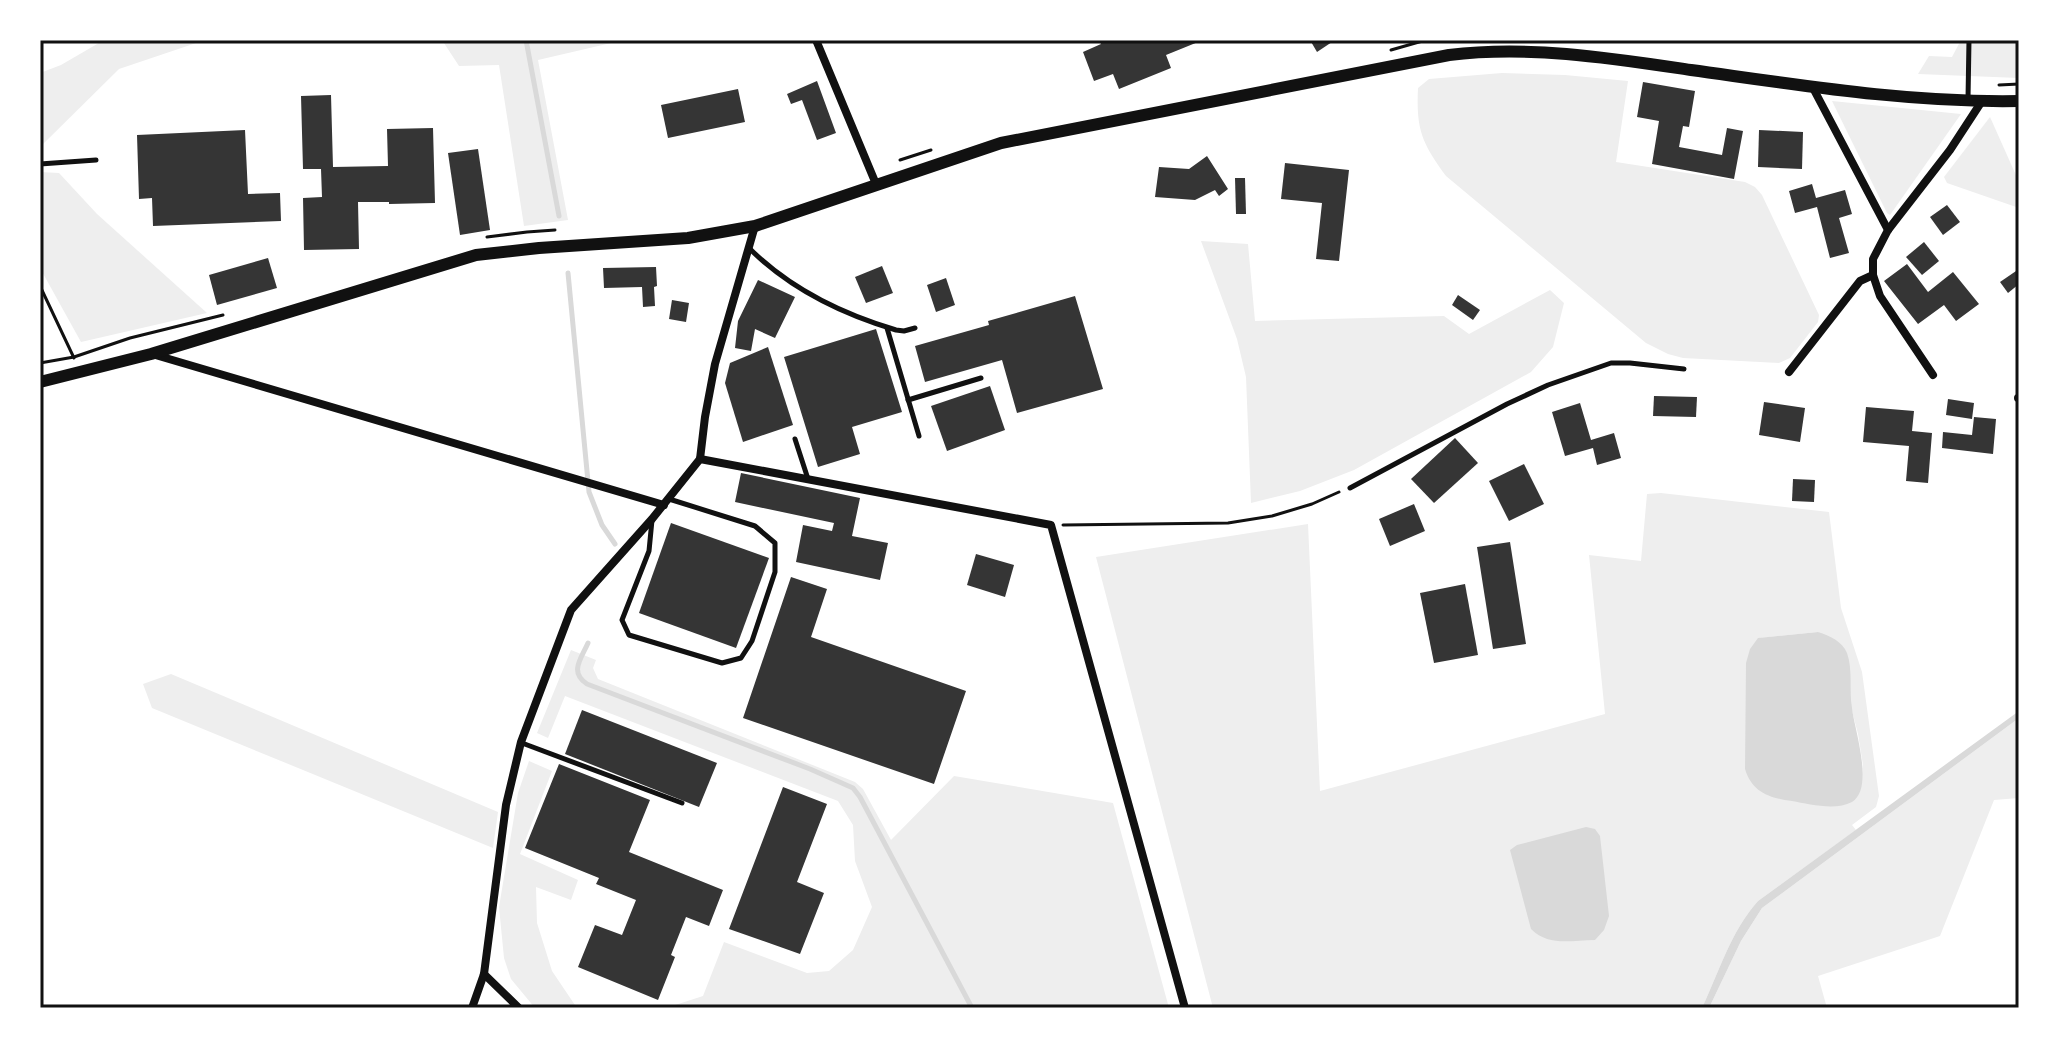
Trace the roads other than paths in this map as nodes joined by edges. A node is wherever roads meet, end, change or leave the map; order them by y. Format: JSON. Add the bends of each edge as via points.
{"nodes":[{"id":1,"x":816,"y":40,"type":"edge"},
{"id":2,"x":1969,"y":40,"type":"edge"},
{"id":3,"x":1813,"y":88,"type":"junction"},
{"id":4,"x":1968,"y":101,"type":"junction"},
{"id":5,"x":1982,"y":101,"type":"junction"},
{"id":6,"x":2019,"y":101,"type":"edge"},
{"id":7,"x":96,"y":160,"type":"dead end"},
{"id":8,"x":40,"y":164,"type":"edge"},
{"id":9,"x":876,"y":184,"type":"junction"},
{"id":10,"x":755,"y":226,"type":"junction"},
{"id":11,"x":1888,"y":230,"type":"junction"},
{"id":12,"x":749,"y":248,"type":"junction"},
{"id":13,"x":1873,"y":275,"type":"junction"},
{"id":14,"x":887,"y":327,"type":"junction"},
{"id":15,"x":915,"y":328,"type":"dead end"},
{"id":16,"x":151,"y":354,"type":"junction"},
{"id":17,"x":1684,"y":369,"type":"dead end"},
{"id":18,"x":1789,"y":372,"type":"dead end"},
{"id":19,"x":1933,"y":375,"type":"dead end"},
{"id":20,"x":981,"y":378,"type":"dead end"},
{"id":21,"x":40,"y":382,"type":"edge"},
{"id":22,"x":908,"y":400,"type":"junction"},
{"id":23,"x":919,"y":436,"type":"dead end"},
{"id":24,"x":795,"y":439,"type":"dead end"},
{"id":25,"x":700,"y":459,"type":"junction"},
{"id":26,"x":808,"y":479,"type":"junction"},
{"id":27,"x":1350,"y":488,"type":"road end"},
{"id":28,"x":667,"y":502,"type":"junction"},
{"id":29,"x":652,"y":519,"type":"junction"},
{"id":30,"x":521,"y":742,"type":"junction"},
{"id":31,"x":682,"y":803,"type":"dead end"},
{"id":32,"x":484,"y":974,"type":"junction"},
{"id":33,"x":472,"y":1008,"type":"edge"},
{"id":34,"x":519,"y":1008,"type":"edge"},
{"id":35,"x":1185,"y":1008,"type":"edge"}],
"edges":[{"from":1,"to":9,"type":"street"},
{"from":2,"to":4,"type":"lane"},
{"from":3,"to":4,"type":"street"},
{"from":3,"to":9,"type":"street","via":[[1632,61],[1482,51],[1001,143]]},
{"from":3,"to":11,"type":"street"},
{"from":4,"to":5,"type":"street"},
{"from":5,"to":6,"type":"street"},
{"from":5,"to":11,"type":"street"},
{"from":7,"to":8,"type":"lane"},
{"from":9,"to":10,"type":"street"},
{"from":10,"to":12,"type":"street"},
{"from":10,"to":16,"type":"street","via":[[688,238],[476,255]]},
{"from":11,"to":13,"type":"street","via":[[1873,259]]},
{"from":12,"to":14,"type":"lane","via":[[799,287]]},
{"from":12,"to":25,"type":"street","via":[[715,364]]},
{"from":13,"to":18,"type":"street","via":[[1860,281]]},
{"from":13,"to":19,"type":"street","via":[[1880,296]]},
{"from":14,"to":15,"type":"lane"},
{"from":14,"to":22,"type":"lane"},
{"from":16,"to":21,"type":"street"},
{"from":16,"to":28,"type":"street"},
{"from":17,"to":27,"type":"lane","via":[[1611,363],[1548,385]]},
{"from":20,"to":22,"type":"lane"},
{"from":22,"to":23,"type":"lane"},
{"from":24,"to":26,"type":"lane"},
{"from":25,"to":26,"type":"street"},
{"from":25,"to":28,"type":"street"},
{"from":26,"to":35,"type":"street","via":[[1051,525]]},
{"from":28,"to":29,"type":"street"},
{"from":28,"to":29,"type":"lane","via":[[755,526],[775,543],[775,572],[741,658],[722,663],[629,635],[622,620],[649,551]]},
{"from":29,"to":30,"type":"street","via":[[571,610]]},
{"from":30,"to":31,"type":"lane"},
{"from":30,"to":32,"type":"street","via":[[506,805]]},
{"from":32,"to":33,"type":"street"},
{"from":32,"to":34,"type":"street"}]}
